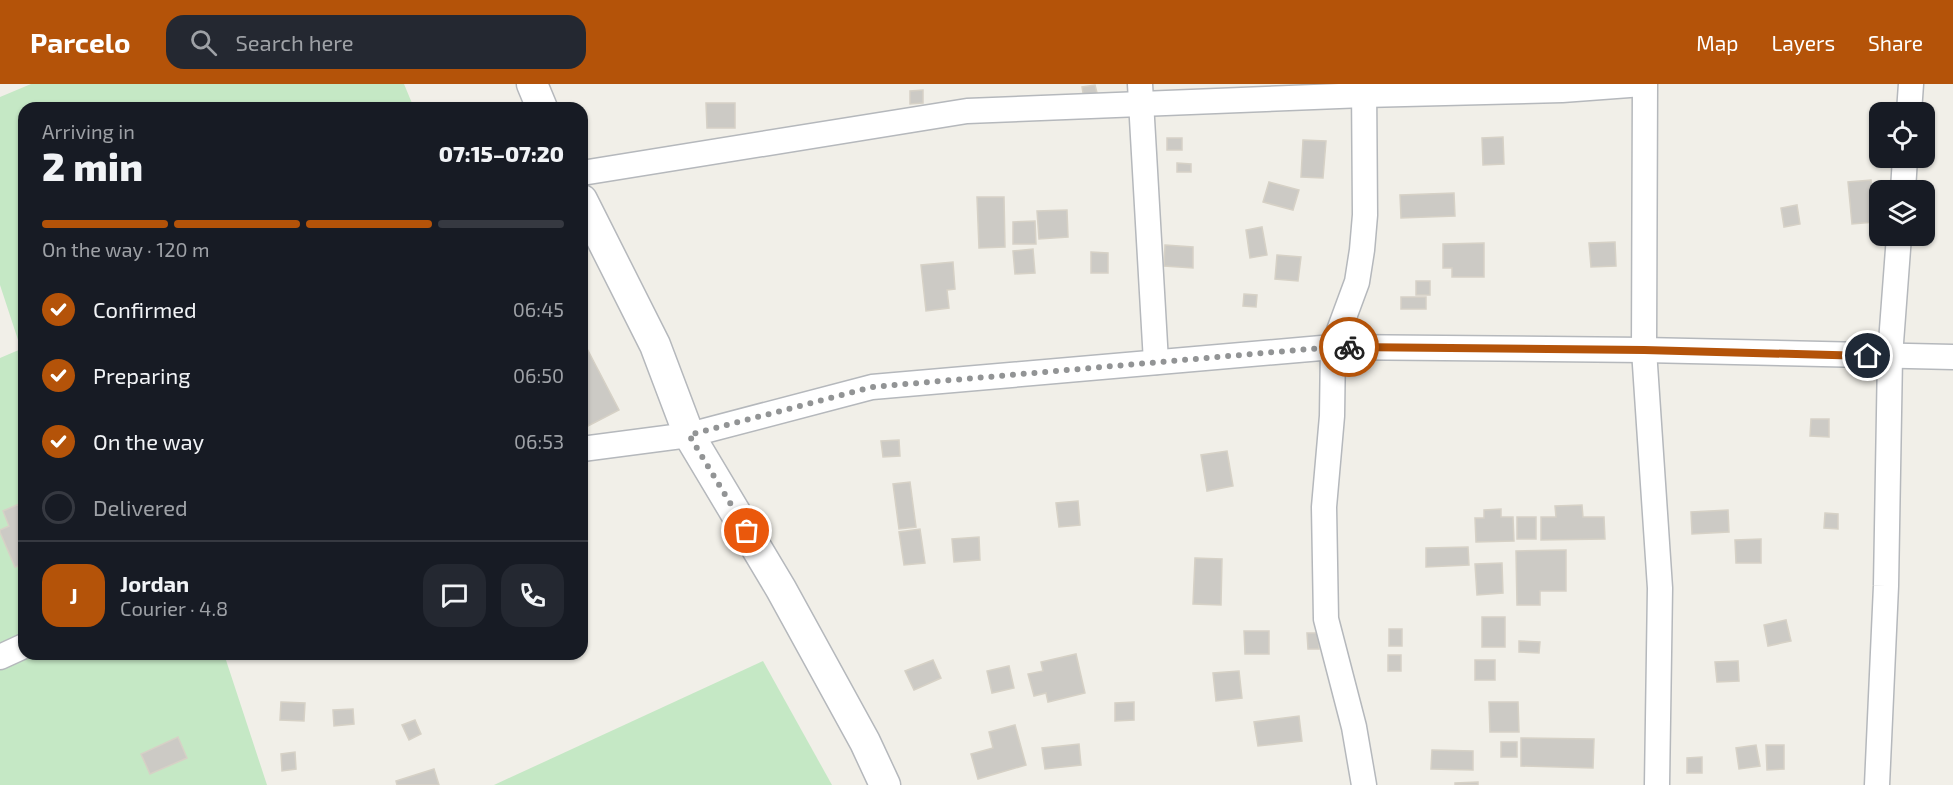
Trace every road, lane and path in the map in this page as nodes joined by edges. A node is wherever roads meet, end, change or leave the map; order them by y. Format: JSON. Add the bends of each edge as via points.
{"nodes":[{"id":1,"x":532,"y":84,"type":"edge"},
{"id":2,"x":1644,"y":84,"type":"edge"},
{"id":3,"x":1911,"y":84,"type":"edge"},
{"id":4,"x":1364,"y":89,"type":"edge"},
{"id":5,"x":1140,"y":94,"type":"edge"},
{"id":6,"x":540,"y":102,"type":"edge"},
{"id":7,"x":1910,"y":102,"type":"edge"},
{"id":8,"x":588,"y":171,"type":"edge"},
{"id":9,"x":588,"y":212,"type":"edge"},
{"id":10,"x":1898,"y":246,"type":"edge"},
{"id":11,"x":1333,"y":347,"type":"junction"},
{"id":12,"x":1644,"y":350,"type":"junction"},
{"id":13,"x":1890,"y":356,"type":"junction"},
{"id":14,"x":1953,"y":357,"type":"edge"},
{"id":15,"x":1156,"y":362,"type":"junction"},
{"id":16,"x":689,"y":435,"type":"junction"},
{"id":17,"x":588,"y":448,"type":"edge"},
{"id":18,"x":18,"y":649,"type":"edge"},
{"id":19,"x":0,"y":657,"type":"edge"},
{"id":20,"x":885,"y":785,"type":"edge"},
{"id":21,"x":1364,"y":785,"type":"edge"},
{"id":22,"x":1657,"y":785,"type":"edge"},
{"id":23,"x":1877,"y":785,"type":"edge"}],
"edges":[{"from":1,"to":6,"type":"street"},
{"from":2,"to":4,"type":"street","via":[[1562,90]]},
{"from":2,"to":12,"type":"street"},
{"from":3,"to":7,"type":"street"},
{"from":4,"to":5,"type":"street"},
{"from":4,"to":11,"type":"street","via":[[1362,250],[1357,282]]},
{"from":5,"to":8,"type":"street","via":[[967,111]]},
{"from":5,"to":15,"type":"street"},
{"from":9,"to":16,"type":"street","via":[[655,345]]},
{"from":10,"to":13,"type":"street"},
{"from":11,"to":12,"type":"street"},
{"from":11,"to":15,"type":"street"},
{"from":11,"to":21,"type":"street","via":[[1324,507],[1326,619],[1354,727]]},
{"from":12,"to":13,"type":"street"},
{"from":12,"to":22,"type":"street","via":[[1660,588]]},
{"from":13,"to":14,"type":"street"},
{"from":13,"to":23,"type":"street"},
{"from":15,"to":16,"type":"street","via":[[872,387]]},
{"from":16,"to":17,"type":"street"},
{"from":16,"to":20,"type":"street","via":[[781,589]]},
{"from":18,"to":19,"type":"street"}]}
